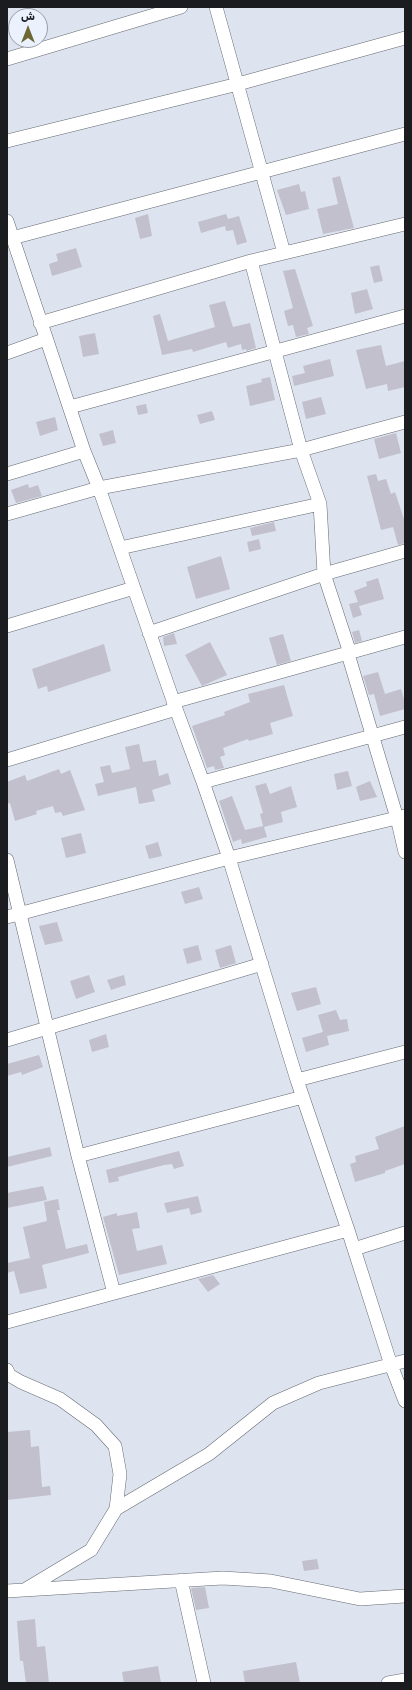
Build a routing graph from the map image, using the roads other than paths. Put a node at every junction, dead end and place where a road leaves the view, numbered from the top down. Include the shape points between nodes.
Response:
1 (181, 7) edge
2 (216, 7) edge
3 (405, 38) edge
4 (7, 60) edge
5 (238, 84) junction
6 (405, 134) edge
7 (7, 141) edge
8 (261, 171) junction
9 (7, 221) edge
10 (405, 224) edge
11 (12, 238) junction
12 (284, 253) junction
13 (251, 261) junction
14 (405, 316) edge
15 (40, 323) junction
16 (46, 339) junction
17 (274, 350) junction
18 (7, 353) edge
19 (70, 407) junction
20 (405, 422) edge
21 (301, 450) junction
22 (84, 451) junction
23 (7, 474) edge
24 (99, 488) junction
25 (320, 504) junction
26 (7, 514) edge
27 (120, 548) junction
28 (405, 551) edge
29 (324, 574) junction
30 (134, 588) junction
31 (7, 626) edge
32 (149, 633) junction
33 (405, 637) edge
34 (349, 653) junction
35 (175, 706) junction
36 (405, 727) edge
37 (372, 735) junction
38 (7, 760) edge
39 (203, 782) junction
40 (401, 817) edge
41 (405, 852) edge
42 (229, 858) junction
43 (7, 860) edge
44 (20, 914) junction
45 (7, 917) edge
46 (262, 964) junction
47 (48, 1029) junction
48 (7, 1040) edge
49 (405, 1052) edge
50 (297, 1080) junction
51 (303, 1096) junction
52 (78, 1156) junction
53 (348, 1230) junction
54 (405, 1233) edge
55 (354, 1249) junction
56 (114, 1293) junction
57 (7, 1322) edge
58 (405, 1361) edge
59 (391, 1365) junction
60 (7, 1370) edge
61 (405, 1401) edge
62 (116, 1509) junction
63 (181, 1580) junction
64 (7, 1590) edge
65 (23, 1591) junction
66 (405, 1596) edge
67 (405, 1680) edge
68 (204, 1683) edge
69 (388, 1683) edge

1 - 4 street
2 - 5 street
3 - 5 street
5 - 7 street
5 - 8 street
6 - 8 street
8 - 11 street
8 - 12 street
9 - 11 street
10 - 12 street
11 - 15 street
12 - 13 street
13 - 15 street
13 - 17 street
14 - 17 street
15 - 16 street
16 - 18 street
16 - 19 street
17 - 19 street
17 - 21 street
19 - 22 street
20 - 21 street
21 - 24 street
21 - 25 street
22 - 23 street
22 - 24 street
24 - 26 street
24 - 27 street
25 - 27 street
25 - 29 street
27 - 30 street
28 - 29 street
29 - 32 street
29 - 34 street
30 - 31 street
30 - 32 street
32 - 35 street
33 - 34 street
34 - 35 street
34 - 37 street
35 - 38 street
35 - 39 street
36 - 37 street
37 - 39 street
37 - 40 street
39 - 42 street
40 - 41 street
40 - 42 street
42 - 44 street
42 - 46 street
43 - 44 street
44 - 45 street
44 - 47 street
46 - 47 street
46 - 50 street
47 - 48 street
47 - 52 street
49 - 50 street
50 - 51 street
51 - 52 street
51 - 53 street
52 - 56 street
53 - 55 street
53 - 56 street
54 - 55 street
55 - 59 street
56 - 57 street
58 - 59 street
59 - 61 street
59 - 62 street via 319,1383 273,1403 210,1454
60 - 62 street via 9,1375 60,1399 96,1424 115,1446 120,1474
62 - 65 street via 91,1550
63 - 65 street
63 - 66 street via 223,1578 271,1581 360,1599
63 - 68 street
64 - 65 street
67 - 69 street

